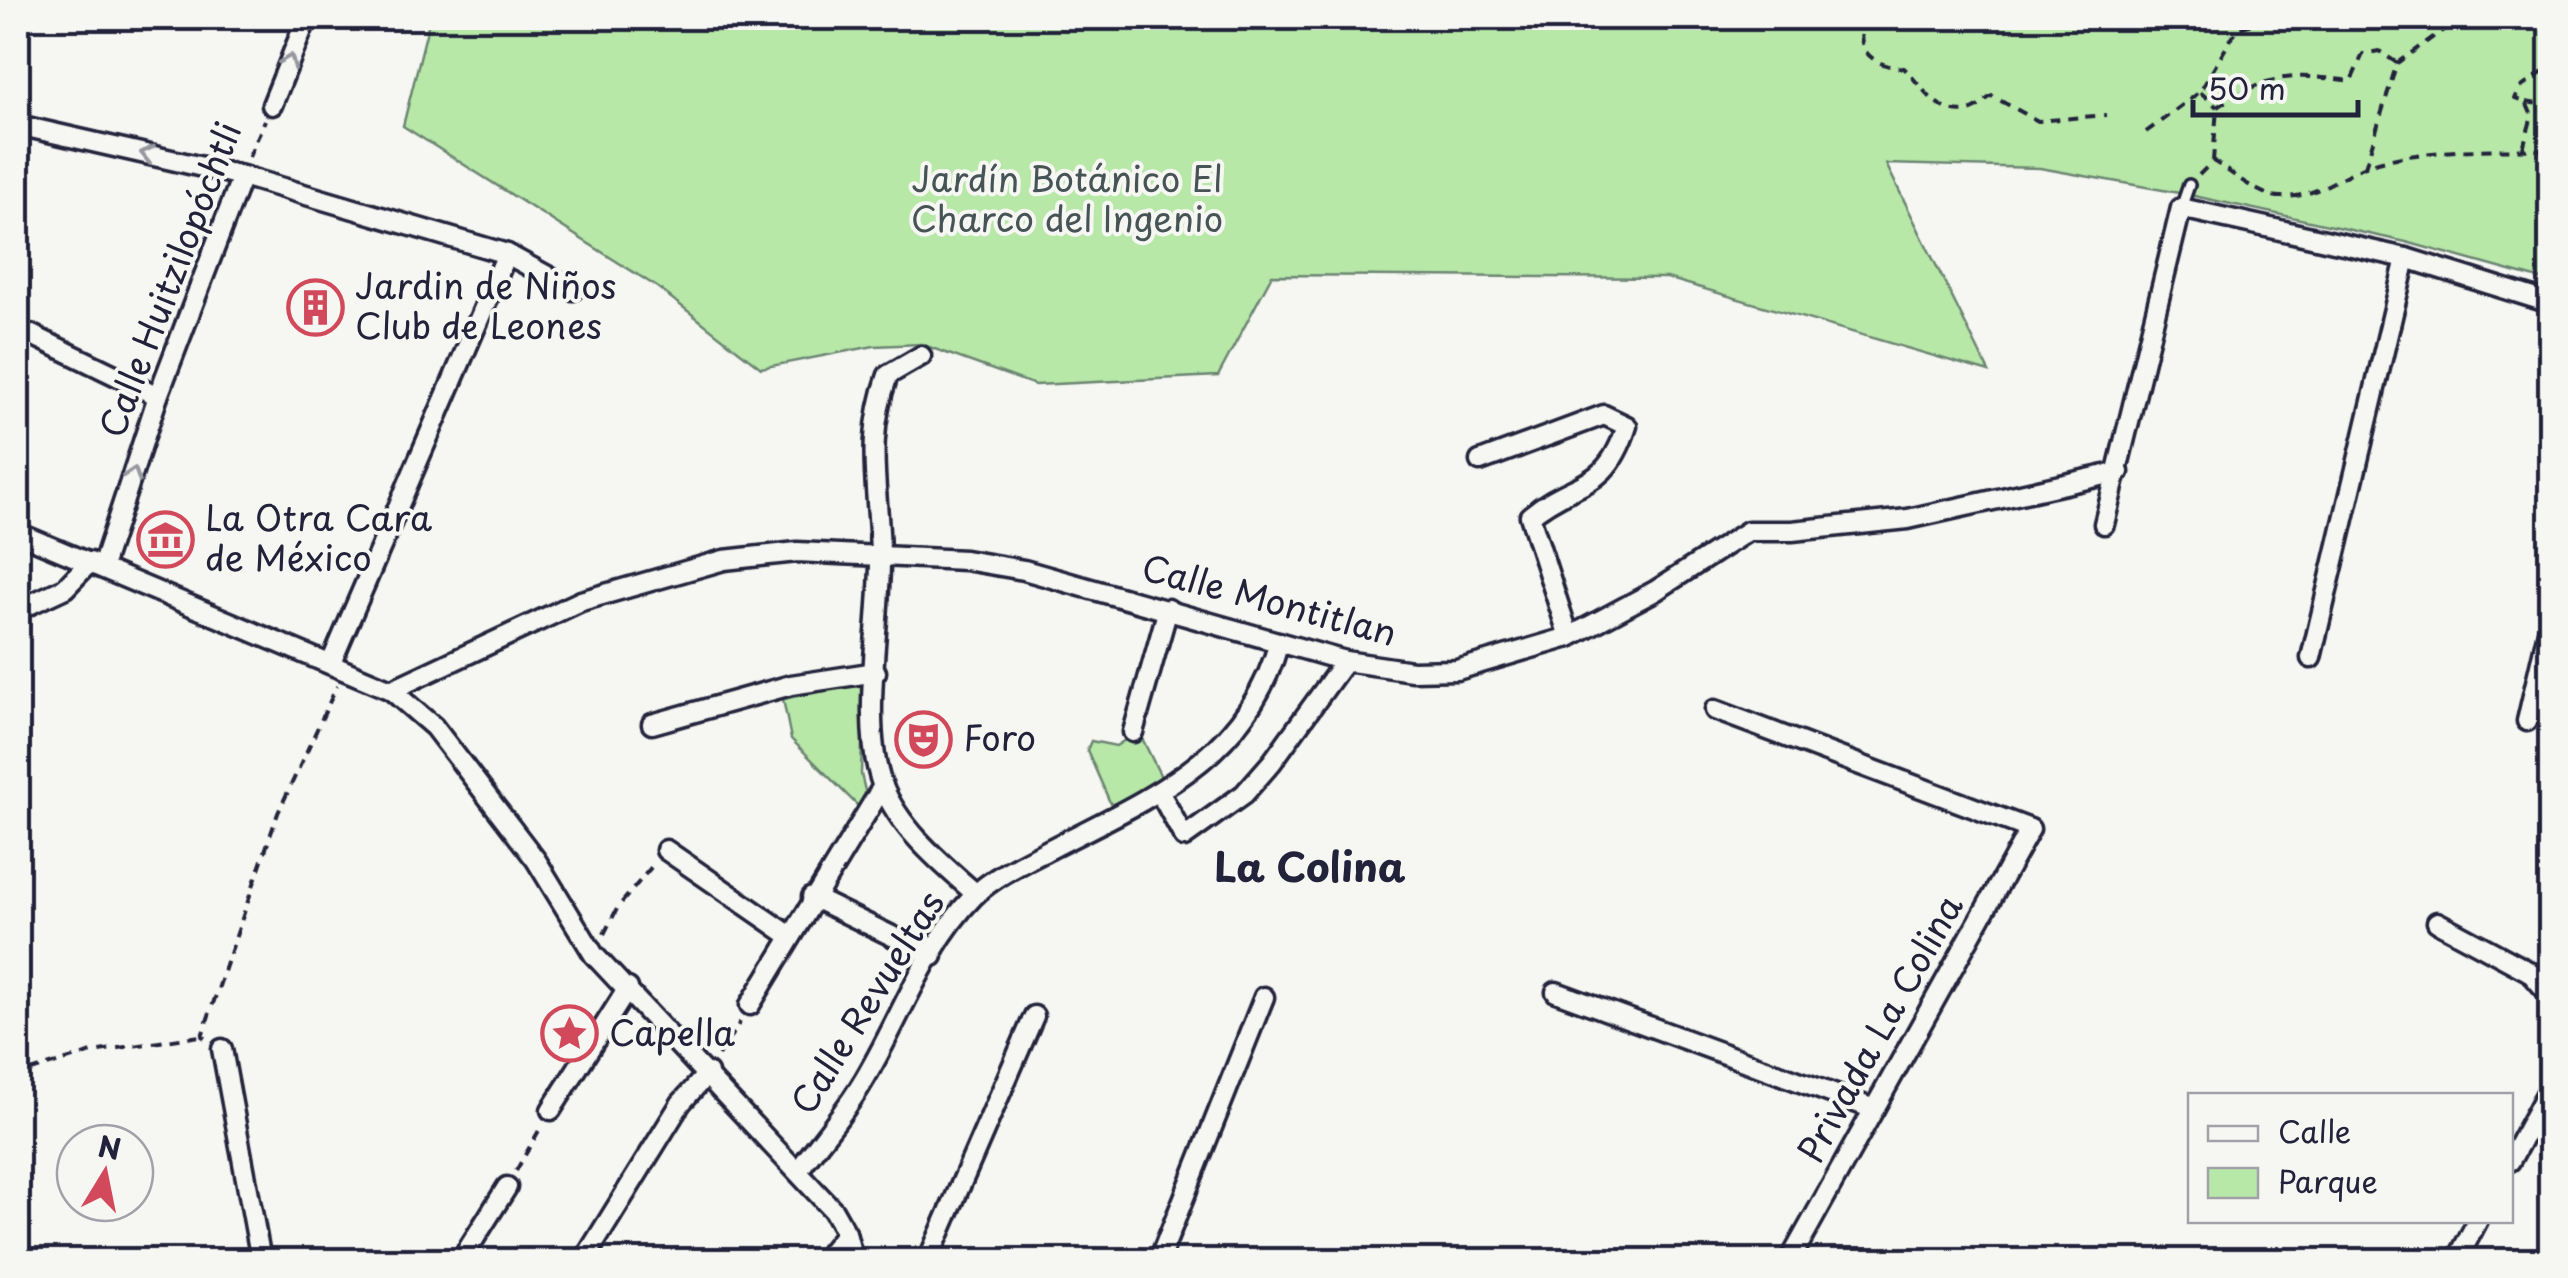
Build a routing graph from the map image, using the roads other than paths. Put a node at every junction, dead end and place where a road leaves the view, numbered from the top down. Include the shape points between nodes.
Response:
1 (307, 18) edge
2 (272, 105) road end
3 (18, 125) edge
4 (242, 176) junction
5 (2189, 185) road end
6 (2181, 208) junction
7 (508, 254) junction
8 (2406, 258) junction
9 (573, 290) dead end
10 (2550, 302) edge
11 (30, 334) dead end
12 (920, 356) dead end
13 (158, 396) junction
14 (1480, 460) dead end
15 (2119, 472) junction
16 (2104, 524) dead end
17 (18, 533) edge
18 (880, 554) junction
19 (96, 565) junction
20 (1168, 608) junction
21 (18, 610) edge
22 (2550, 622) edge
23 (1569, 637) junction
24 (1279, 642) junction
25 (2311, 658) dead end
26 (1345, 661) junction
27 (338, 667) junction
28 (876, 672) junction
29 (2544, 675) edge
30 (391, 690) junction
31 (1714, 710) dead end
32 (2526, 721) dead end
33 (652, 724) dead end
34 (1133, 732) dead end
35 (883, 786) junction
36 (1160, 793) junction
37 (666, 850) road end
38 (976, 894) junction
39 (812, 897) junction
40 (2437, 922) dead end
41 (789, 935) junction
42 (933, 956) junction
43 (628, 988) junction
44 (1556, 992) dead end
45 (2550, 995) edge
46 (1264, 997) dead end
47 (750, 1005) road end
48 (1034, 1016) dead end
49 (222, 1048) road end
50 (708, 1073) junction
51 (2550, 1088) edge
52 (1874, 1109) junction
53 (551, 1110) road end
54 (2513, 1156) edge
55 (798, 1171) junction
56 (508, 1187) road end
57 (2476, 1223) edge
58 (846, 1233) junction
59 (261, 1260) edge
60 (461, 1260) edge
61 (584, 1260) edge
62 (824, 1260) edge
63 (853, 1260) edge
64 (928, 1260) edge
65 (1159, 1260) edge
66 (1790, 1260) edge
67 (2457, 1260) edge

2 -> 1 street, Calle Huitzilopóchtli
4 -> 3 street
4 - 7 street
4 - 13 street, Calle Huitzilopóchtli
5 - 6 lane
6 - 8 street
6 - 15 street
7 - 9 street
7 - 27 street
8 - 10 street
8 - 25 street
11 - 13 street
12 - 18 street via 888,375 876,410 871,469
19 -> 13 street, Calle Huitzilopóchtli
14 - 23 street via 1604,416 1626,426 1616,459 1582,489 1530,516
15 - 16 street
15 - 23 street, Calle Montitlan via 1908,518 1748,531
17 - 19 street
18 - 20 street, Calle Montitlan via 1024,570
18 - 28 street
18 - 30 street, Calle Montitlan via 778,554 650,578 581,601
19 - 21 street
19 - 27 street
20 - 24 street, Calle Montitlan
20 - 34 street
22 - 29 street
23 - 26 street, Calle Montitlan via 1456,670
24 - 26 street, Calle Montitlan
24 - 36 street, Calle Revueltas via 1270,675 1250,708 1186,777
26 - 36 street via 1244,794 1184,837
27 - 30 street
28 - 33 street via 791,684
28 - 35 street via 874,748
29 - 32 street
30 - 43 street via 434,727 536,860 594,954
31 - 52 street, Privada La Colina via 2030,829
35 - 38 street via 910,829
35 - 39 street
36 - 38 street, Calle Revueltas
37 - 41 street
38 - 42 street, Calle Revueltas
39 - 41 street
39 - 42 street
40 - 45 street via 2530,972
41 - 47 street
42 - 55 street, Calle Revueltas via 861,1085
43 - 50 street
43 - 53 street
44 - 52 street
46 - 65 street
48 - 64 street
49 - 59 street
50 - 55 street
50 - 61 street via 681,1103
51 - 54 street
52 - 66 street, Privada La Colina
55 - 58 street
56 - 60 street
57 - 67 street
58 - 62 street
58 - 63 street

